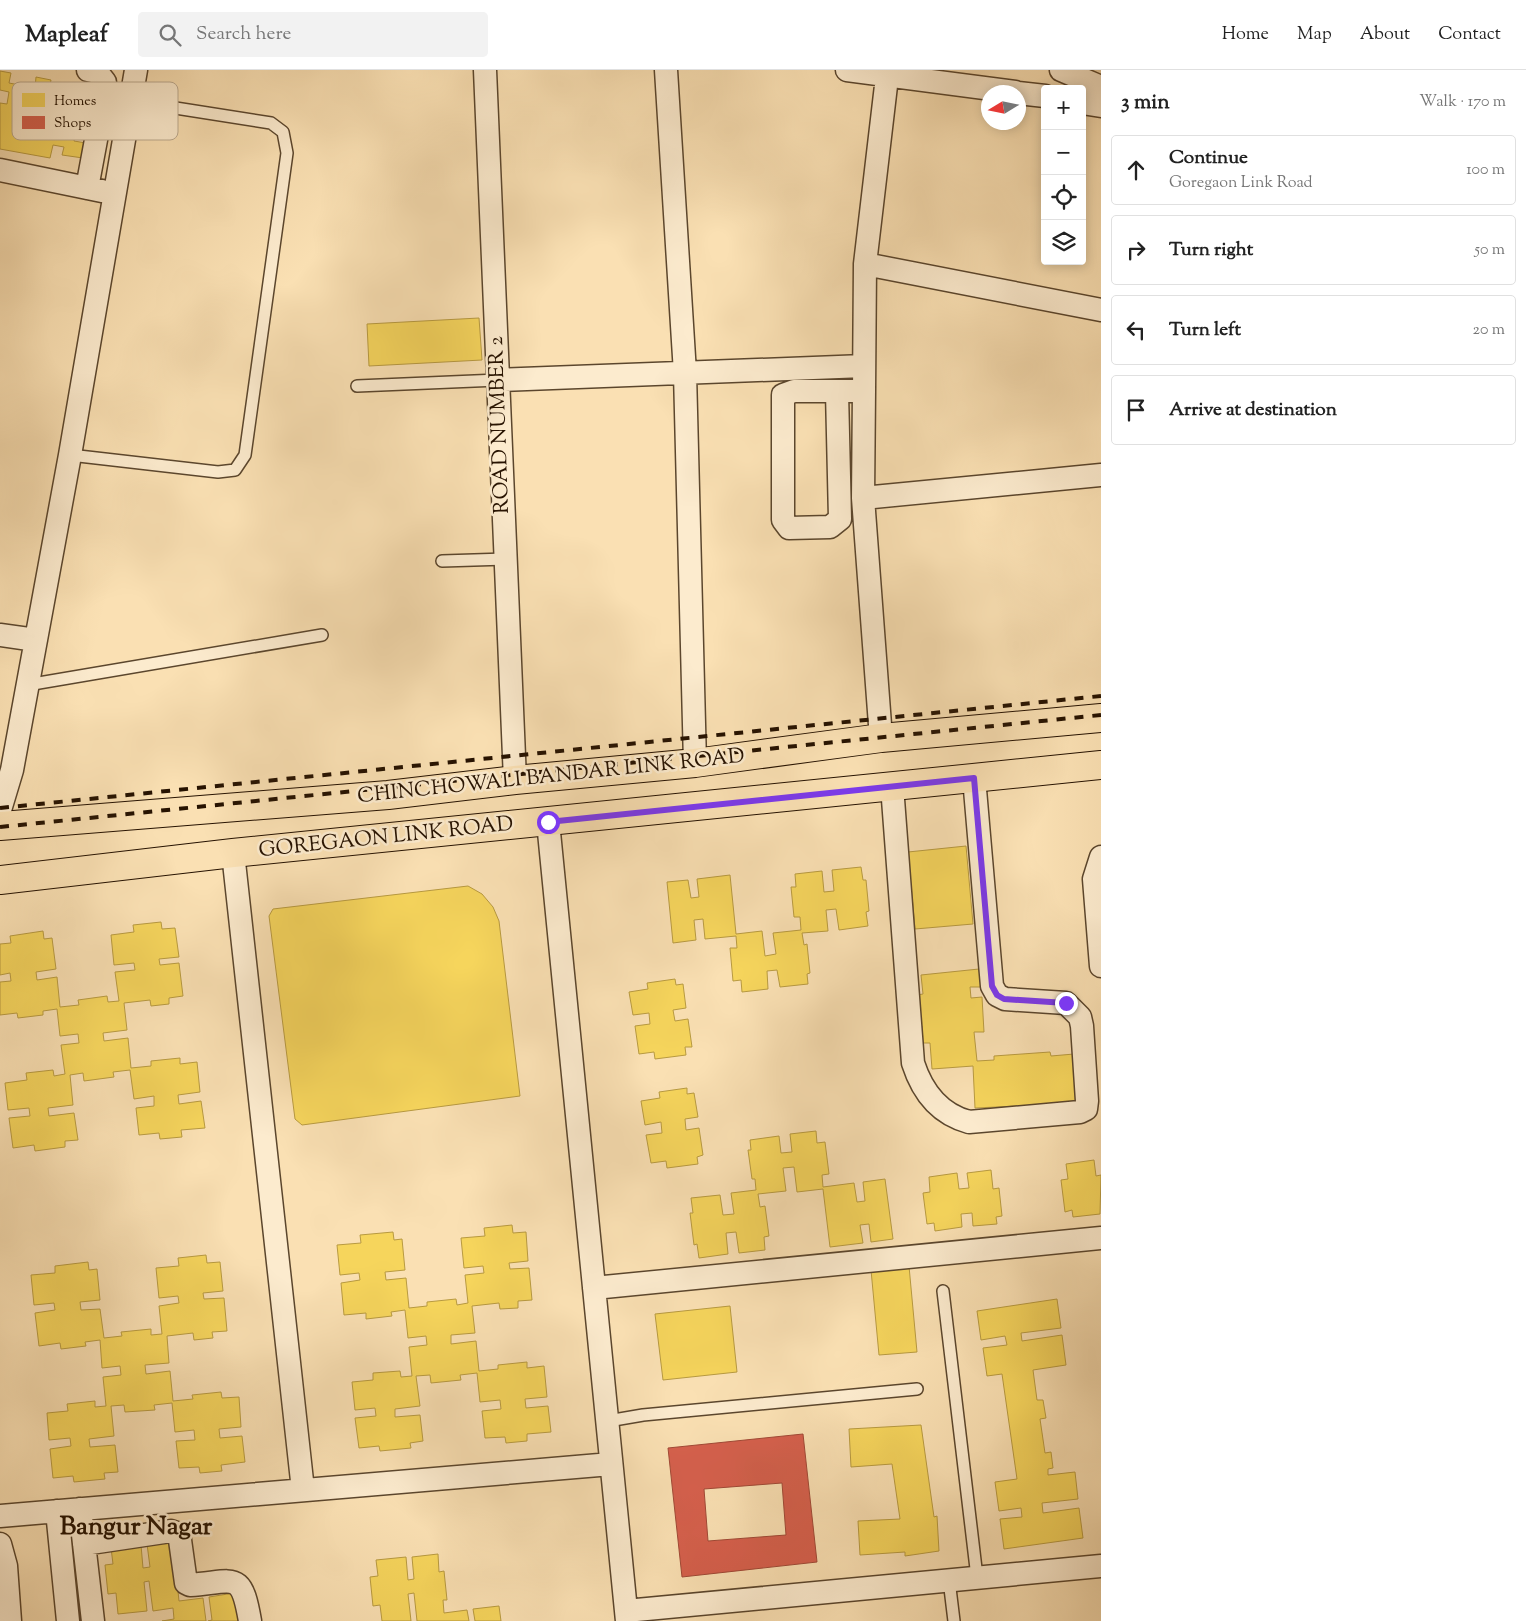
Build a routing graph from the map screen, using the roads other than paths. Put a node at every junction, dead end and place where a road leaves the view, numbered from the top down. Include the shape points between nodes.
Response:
1 (88, 70) edge
2 (485, 70) edge
3 (666, 70) edge
4 (847, 70) edge
5 (1059, 70) edge
6 (886, 77) junction
7 (105, 82) edge
8 (1057, 85) edge
9 (1101, 87) edge
10 (981, 89) edge
11 (1026, 94) edge
12 (1041, 96) edge
13 (1086, 103) edge
14 (1101, 106) edge
15 (178, 108) edge
16 (96, 140) edge
17 (125, 140) edge
18 (0, 170) edge
19 (87, 188) junction
20 (116, 194) junction
21 (866, 264) junction
22 (1101, 310) edge
23 (864, 366) junction
24 (685, 373) junction
25 (498, 380) junction
26 (356, 386) dead end
27 (837, 392) junction
28 (864, 392) junction
29 (70, 455) junction
30 (1101, 475) edge
31 (863, 498) junction
32 (506, 559) junction
33 (442, 562) dead end
34 (0, 635) edge
35 (322, 635) dead end
36 (36, 640) junction
37 (27, 685) junction
38 (1101, 718) edge
39 (881, 738) junction
40 (695, 763) junction
41 (1101, 765) edge
42 (974, 778) junction
43 (515, 780) junction
44 (892, 786) junction
45 (0, 810) edge
46 (548, 822) junction
47 (0, 826) edge
48 (233, 853) junction
49 (1101, 857) edge
50 (0, 880) edge
51 (1101, 966) edge
52 (1101, 1238) edge
53 (594, 1288) junction
54 (943, 1291) dead end
55 (917, 1389) dead end
56 (608, 1421) junction
57 (611, 1464) junction
58 (303, 1490) junction
59 (80, 1509) junction
60 (57, 1512) junction
61 (0, 1516) edge
62 (0, 1544) edge
63 (84, 1544) junction
64 (1101, 1566) edge
65 (977, 1577) junction
66 (949, 1580) junction
67 (626, 1616) edge
68 (10, 1621) edge
69 (68, 1621) edge
70 (93, 1621) edge
71 (250, 1621) edge
72 (954, 1621) edge

1 - 7 street via 97,72
2 - 25 street, ROAD NUMBER 2
3 - 24 street
4 - 6 street
5 - 8 street
5 - 9 street
6 - 10 street
6 - 21 street
11 - 12 street
13 - 14 street
15 - 29 lane via 271,123 283,132 286,153 246,455 235,470 218,472
16 - 19 street
17 - 20 street
18 - 19 street
19 - 20 street
20 - 29 street
21 - 22 street
21 - 23 street
23 - 24 street
23 - 28 street
24 - 25 street
24 - 40 street
25 - 26 lane
25 - 32 street, ROAD NUMBER 2
27 - 27 street via 783,395 783,520 789,528 830,527 840,519
27 - 28 street
28 - 31 street
29 - 36 street
30 - 31 street
31 - 39 street
32 - 33 lane
32 - 43 street, ROAD NUMBER 2
34 - 36 street
35 - 37 lane
36 - 37 street
37 - 45 street via 12,770
38 - 39 main road, CHINCHOWALI BANDAR LINK ROAD
39 - 40 main road, CHINCHOWALI BANDAR LINK ROAD
40 - 43 main road, CHINCHOWALI BANDAR LINK ROAD
41 - 42 main road, GOREGAON LINK ROAD
42 - 44 main road, GOREGAON LINK ROAD
42 - 44 street via 992,986 1004,999 1066,1003 1080,1016 1087,1101 1086,1109 1080,1112 969,1122 955,1118 936,1105 918,1078 913,1063
43 - 47 main road, CHINCHOWALI BANDAR LINK ROAD via 388,795
44 - 46 main road, GOREGAON LINK ROAD
46 - 48 main road, GOREGAON LINK ROAD
46 - 53 street
48 - 50 main road, GOREGAON LINK ROAD
48 - 58 street
49 - 51 street via 1094,879
52 - 53 street
53 - 56 street
54 - 65 lane
55 - 56 lane
56 - 57 street
57 - 58 street
57 - 67 street
58 - 59 street
59 - 60 street
59 - 63 street
60 - 61 street
60 - 69 street
62 - 68 street via 6,1566
63 - 70 street
63 - 71 street via 171,1531 177,1533 186,1583 190,1586 237,1584 246,1595
64 - 65 street
65 - 66 street
66 - 67 street
66 - 72 lane

